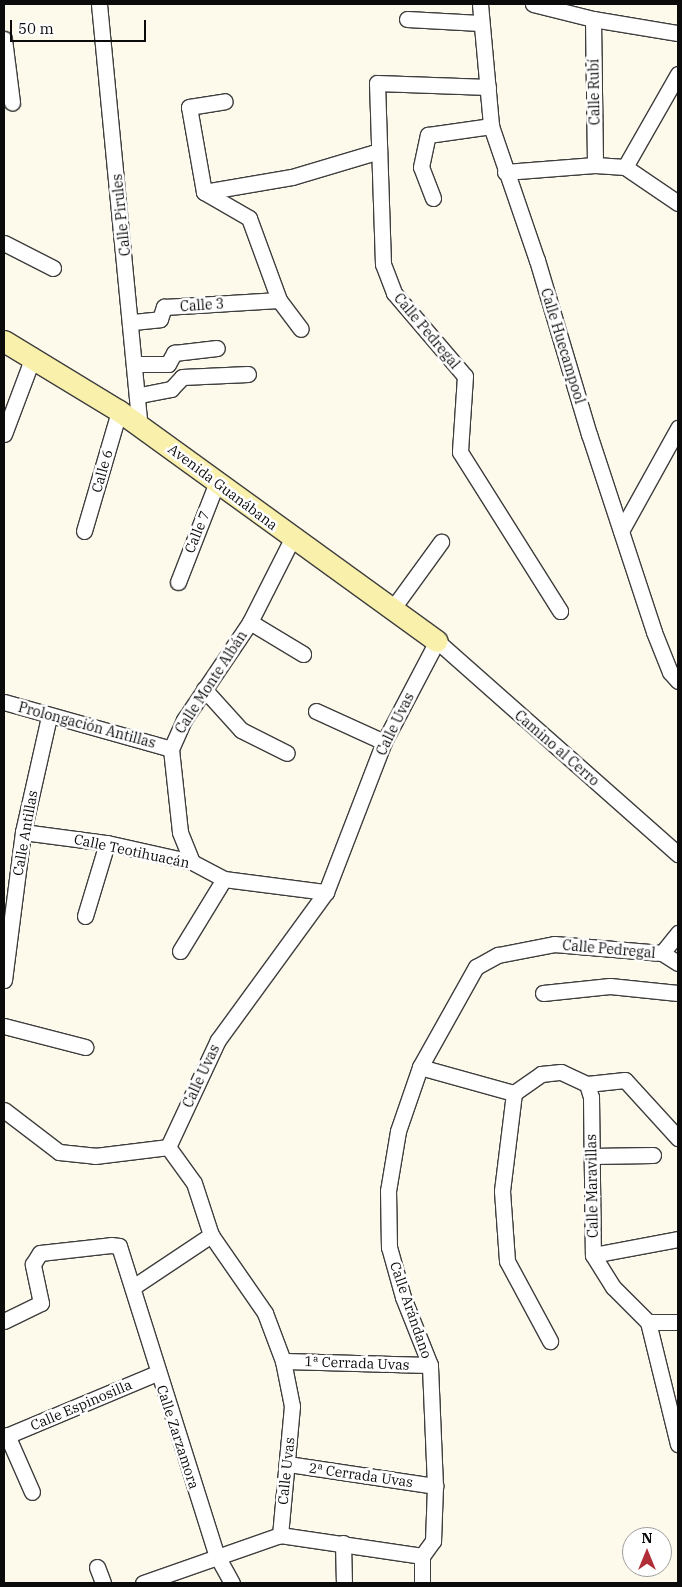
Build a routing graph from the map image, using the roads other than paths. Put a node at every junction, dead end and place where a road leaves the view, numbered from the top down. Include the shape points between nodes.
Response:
1 (99, 4) edge
2 (480, 4) edge
3 (533, 4) edge
4 (593, 19) junction
5 (406, 20) dead end
6 (480, 23) junction
7 (678, 33) edge
8 (4, 39) edge
9 (678, 74) edge
10 (488, 87) junction
11 (225, 101) dead end
12 (12, 102) dead end
13 (491, 126) junction
14 (379, 151) junction
15 (595, 165) junction
16 (625, 167) junction
17 (505, 172) junction
18 (204, 192) junction
19 (433, 198) dead end
20 (678, 203) edge
21 (4, 243) edge
22 (53, 268) dead end
23 (279, 300) junction
24 (132, 322) junction
25 (301, 330) dead end
26 (4, 341) edge
27 (216, 348) dead end
28 (33, 357) junction
29 (136, 364) junction
30 (248, 374) dead end
31 (140, 395) junction
32 (119, 411) junction
33 (140, 426) junction
34 (678, 428) edge
35 (4, 434) edge
36 (217, 482) junction
37 (84, 532) dead end
38 (621, 532) junction
39 (292, 539) junction
40 (442, 542) dead end
41 (178, 582) dead end
42 (393, 608) junction
43 (560, 611) dead end
44 (250, 622) junction
45 (438, 641) junction
46 (303, 654) dead end
47 (678, 681) edge
48 (204, 689) junction
49 (4, 702) edge
50 (316, 711) dead end
51 (50, 717) junction
52 (384, 742) junction
53 (171, 748) junction
54 (287, 753) dead end
55 (23, 832) junction
56 (107, 843) junction
57 (678, 854) edge
58 (192, 862) junction
59 (224, 879) junction
60 (326, 892) junction
61 (85, 916) dead end
62 (678, 933) edge
63 (180, 950) dead end
64 (662, 953) junction
65 (678, 963) edge
66 (4, 980) edge
67 (543, 993) dead end
68 (678, 993) edge
69 (4, 1026) edge
70 (85, 1046) dead end
71 (420, 1067) junction
72 (587, 1084) junction
73 (514, 1093) junction
74 (4, 1110) edge
75 (678, 1138) edge
76 (168, 1147) junction
77 (653, 1155) dead end
78 (591, 1156) junction
79 (211, 1235) junction
80 (678, 1239) edge
81 (593, 1254) junction
82 (133, 1287) junction
83 (4, 1321) edge
84 (648, 1322) junction
85 (678, 1322) edge
86 (550, 1340) dead end
87 (283, 1361) junction
88 (430, 1365) junction
89 (158, 1373) junction
90 (5, 1436) edge
91 (678, 1444) edge
92 (288, 1464) junction
93 (435, 1486) junction
94 (32, 1492) dead end
95 (280, 1535) junction
96 (343, 1543) junction
97 (217, 1556) junction
98 (422, 1556) junction
99 (97, 1567) dead end
100 (103, 1583) edge
101 (142, 1583) edge
102 (232, 1583) edge
103 (344, 1583) edge
104 (422, 1583) edge

1 - 24 street, Calle Pirules
2 - 6 street, Calle Huecampool
3 - 4 street
4 - 7 street
4 - 15 street, Calle Rubí
5 - 6 street
6 - 10 street, Calle Huecampool
8 - 12 street
9 - 16 street
10 - 13 street, Calle Huecampool
10 - 14 street, Calle Pedregal via 377,83
11 - 18 street via 189,107
13 - 17 street, Calle Huecampool
13 - 19 street via 428,135 421,167
14 - 18 street via 292,177
14 - 43 street, Calle Pedregal via 383,264 394,293 465,376 460,452
15 - 16 street
15 - 17 street
16 - 20 street
17 - 38 street, Calle Huecampool via 537,260
18 - 23 street via 249,218
21 - 22 street
23 - 24 street, Calle 3 via 164,307 160,319
23 - 25 street
24 - 29 street, Calle Pirules
26 - 28 street, Avenida Guanábana
27 - 29 street via 174,353 168,364
28 - 32 street, Avenida Guanábana
28 - 35 street
29 - 31 street, Calle Pirules
30 - 31 street via 182,377 171,389
31 - 33 street, Calle Pirules
32 - 33 street, Avenida Guanábana
32 - 37 street, Calle 6
33 - 36 street, Avenida Guanábana
34 - 38 street
36 - 39 street, Avenida Guanábana
36 - 41 street, Calle 7
38 - 47 street, Calle Huecampool via 654,632 670,672
39 - 42 street, Avenida Guanábana
39 - 44 street, Calle Monte Albán
40 - 42 street
42 - 45 street, Avenida Guanábana
44 - 46 street
44 - 48 street, Calle Monte Albán
45 - 52 street, Calle Uvas
45 - 57 street, Camino al Cerro
48 - 53 street, Calle Monte Albán
48 - 54 street via 241,730
49 - 51 street, Prolongación Antillas
50 - 52 street
51 - 53 street, Prolongación Antillas
51 - 55 street, Calle Antillas
52 - 60 street, Calle Uvas
53 - 58 street, Calle Monte Albán via 180,832
55 - 56 street, Calle Teotihuacán
55 - 66 street, Calle Antillas
56 - 58 street, Calle Teotihuacán
56 - 61 street
58 - 59 street, Calle Teotihuacán
59 - 60 street, Calle Teotihuacán
59 - 63 street
60 - 76 street, Calle Uvas via 218,1040
62 - 64 street
64 - 65 street, Calle Pedregal
64 - 71 street, Calle Pedregal via 554,944 498,955 476,967
67 - 68 street via 610,986
69 - 70 street
71 - 73 street
71 - 88 street, Calle Arándano via 398,1131 388,1191 389,1238 403,1297
72 - 73 street via 561,1072 541,1074
72 - 75 street via 625,1080
72 - 78 street, Calle Maravillas via 591,1097
73 - 86 street via 502,1191 507,1262
74 - 76 street via 60,1152 95,1156
76 - 79 street, Calle Uvas via 194,1183
77 - 78 street
78 - 81 street, Calle Maravillas
79 - 82 street
79 - 87 street, Calle Uvas via 265,1313
80 - 81 street
81 - 84 street, Calle Maravillas via 613,1287
82 - 83 street, Calle Zarzamora via 119,1246 111,1244 40,1253 33,1264 41,1303
82 - 89 street, Calle Zarzamora
84 - 85 street
84 - 91 street
87 - 88 street, 1ª Cerrada Uvas
87 - 92 street, Calle Uvas via 292,1406
88 - 93 street, Calle Arándano
89 - 90 street, Calle Espinosilla
89 - 97 street, Calle Zarzamora
90 - 94 street
92 - 93 street, 2ª Cerrada Uvas
92 - 95 street, Calle Uvas
93 - 98 street, Calle Arándano via 433,1541
95 - 96 street
95 - 97 street
96 - 98 street
96 - 103 street
97 - 101 street
97 - 102 street, Calle Zarzamora
98 - 104 street, Calle Arándano
99 - 100 street

